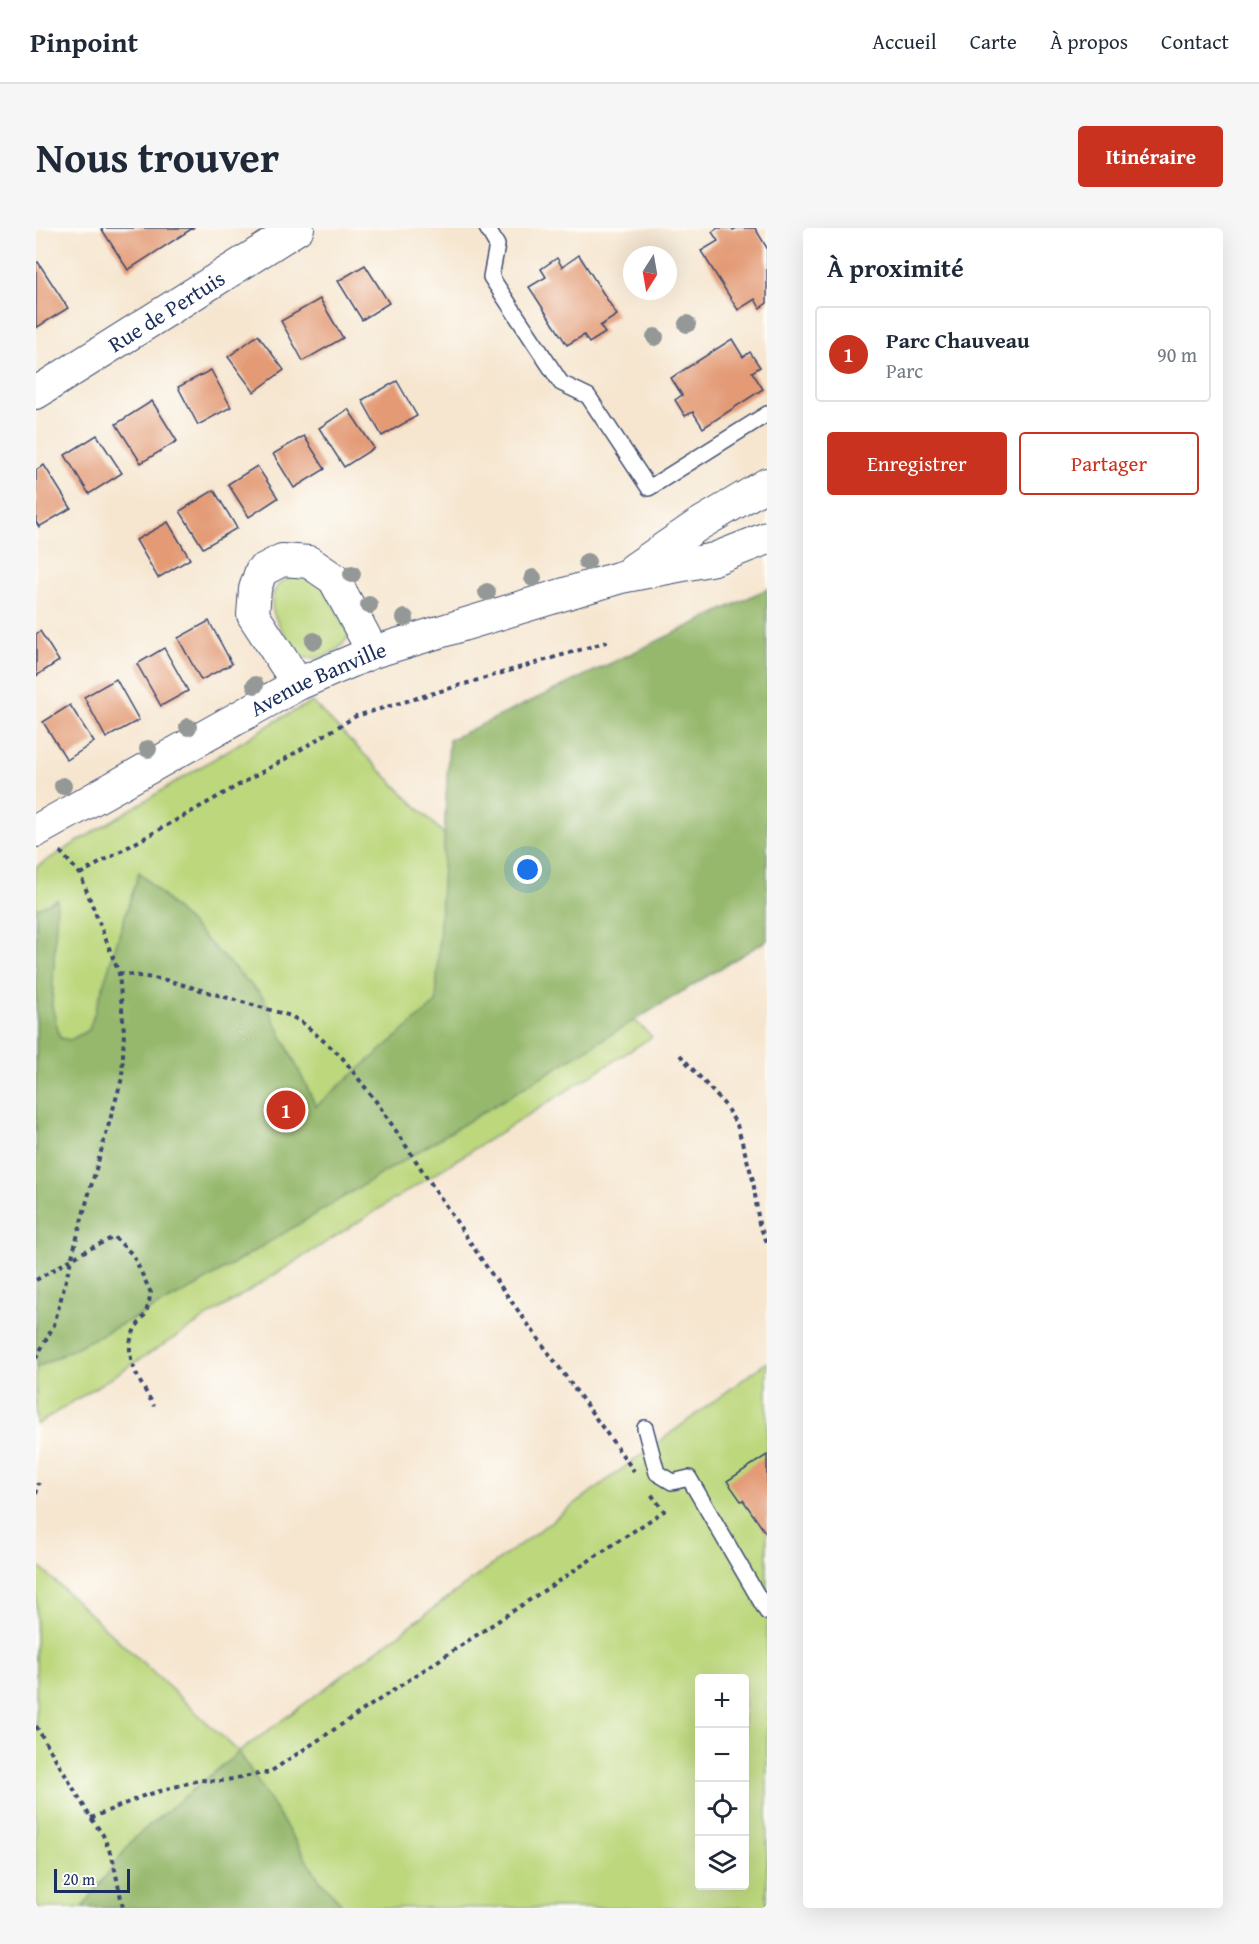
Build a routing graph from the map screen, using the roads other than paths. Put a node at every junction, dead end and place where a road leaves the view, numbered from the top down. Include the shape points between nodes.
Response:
1 (298, 228) edge
2 (487, 228) edge
3 (36, 393) edge
4 (767, 414) edge
5 (767, 484) edge
6 (767, 538) edge
7 (621, 577) junction
8 (374, 652) junction
9 (298, 684) junction
10 (37, 827) edge
11 (645, 1428) dead end
12 (767, 1612) edge

1 - 3 street, Rue de Pertuis
2 - 4 lane via 497,245 491,277 561,383 588,396 649,488
5 - 7 street, Avenue Banville
6 - 7 street, Avenue Banville via 714,559
7 - 8 street, Avenue Banville
8 - 9 street, Avenue Banville
8 - 9 street via 334,579 309,562 282,560 261,571 253,615
9 - 10 street, Avenue Banville
11 - 12 lane via 657,1473 672,1482 689,1478

